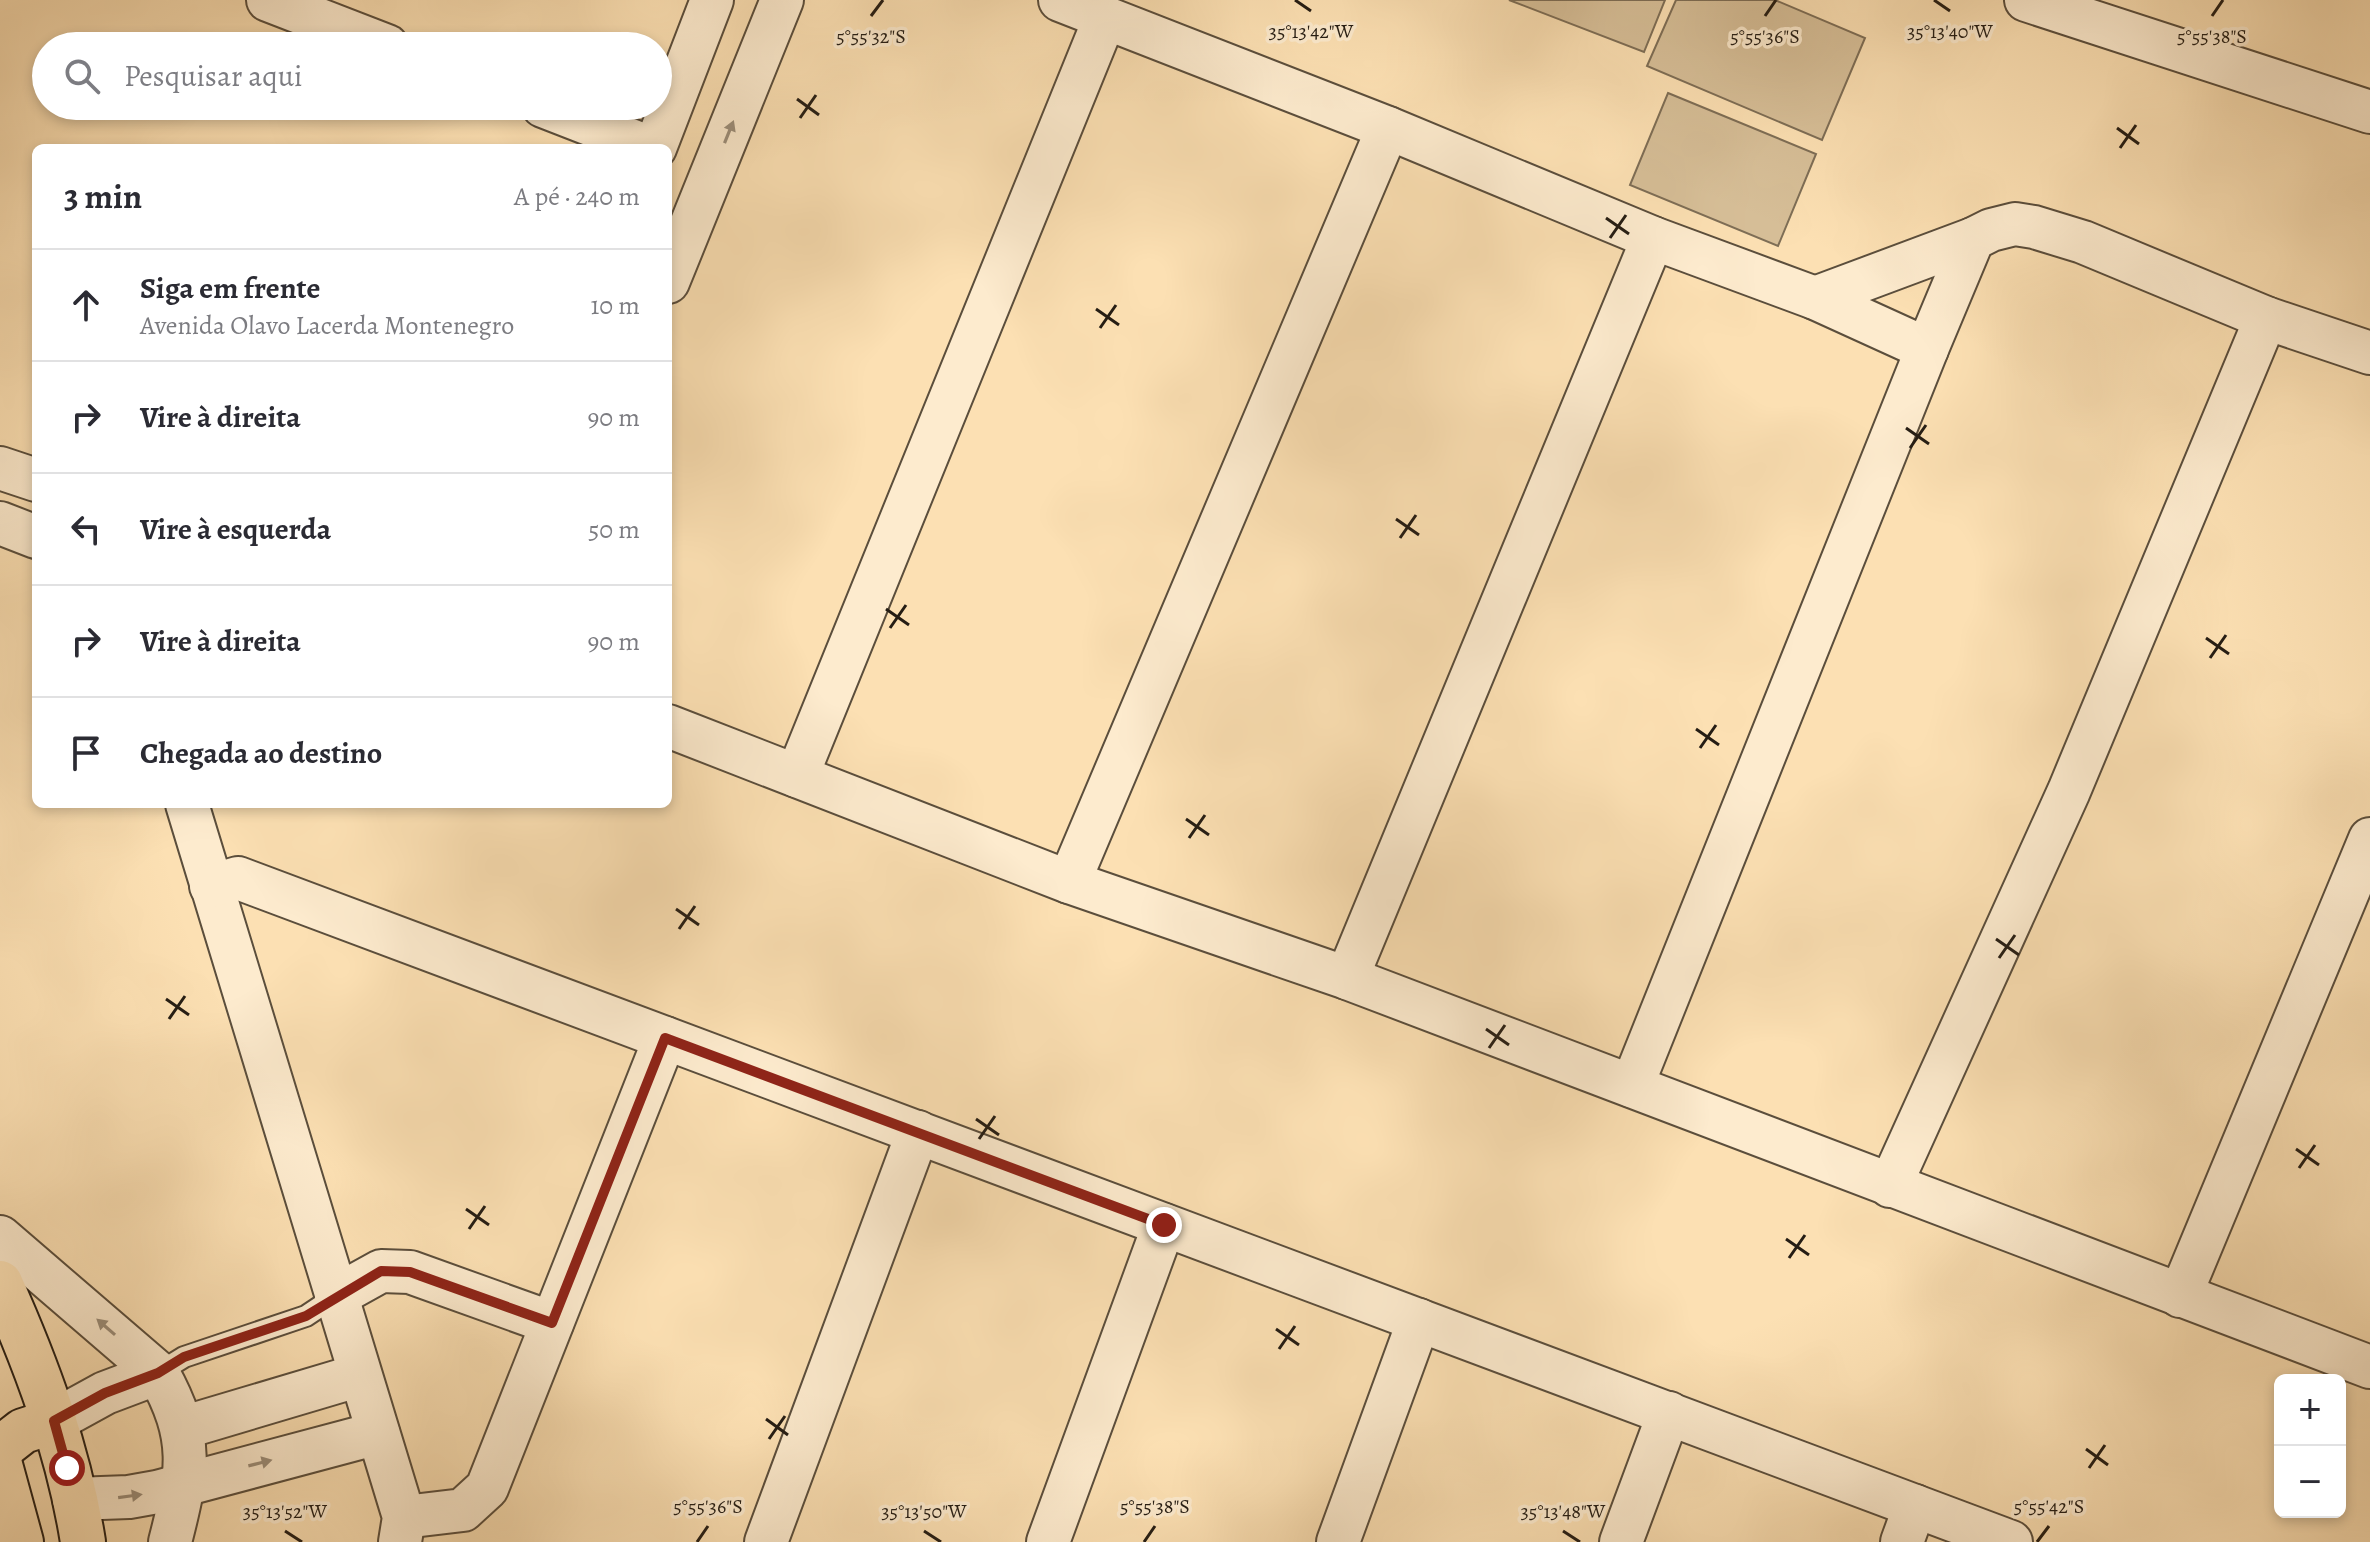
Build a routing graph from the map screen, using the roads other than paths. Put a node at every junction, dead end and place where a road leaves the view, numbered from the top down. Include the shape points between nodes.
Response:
1 (268, 0) edge
2 (712, 0) edge
3 (782, 0) edge
4 (1060, 0) edge
5 (2026, 0) edge
6 (1105, 18) junction
7 (351, 32) edge
8 (672, 100) edge
9 (2370, 112) edge
10 (580, 120) edge
11 (664, 120) edge
12 (1388, 128) junction
13 (643, 144) edge
14 (655, 144) edge
15 (672, 157) edge
16 (712, 173) junction
17 (1653, 238) junction
18 (1973, 239) junction
19 (672, 272) edge
20 (1815, 298) junction
21 (2266, 318) junction
22 (1927, 349) junction
23 (2370, 353) edge
24 (0, 468) edge
25 (32, 479) edge
26 (0, 523) edge
27 (32, 535) edge
28 (672, 728) edge
29 (797, 776) junction
30 (188, 808) edge
31 (2370, 839) edge
32 (1069, 882) junction
33 (211, 886) junction
34 (1347, 978) junction
35 (665, 1038) junction
36 (1632, 1086) junction
37 (918, 1132) junction
38 (1890, 1186) junction
39 (1164, 1225) junction
40 (0, 1237) edge
41 (0, 1283) edge
42 (336, 1296) junction
43 (2180, 1296) junction
44 (1419, 1320) junction
45 (552, 1323) junction
46 (2370, 1367) edge
47 (158, 1373) junction
48 (360, 1375) junction
49 (1669, 1413) junction
50 (54, 1421) junction
51 (182, 1428) junction
52 (378, 1433) junction
53 (0, 1449) edge
54 (5, 1483) edge
55 (185, 1483) junction
56 (74, 1499) junction
57 (1908, 1524) edge
58 (412, 1534) edge
59 (21, 1542) edge
60 (83, 1542) edge
61 (170, 1542) edge
62 (766, 1542) edge
63 (1048, 1542) edge
64 (1338, 1542) edge
65 (1621, 1542) edge
66 (2011, 1542) edge

1 - 7 street
2 - 8 street
16 -> 3 street
4 - 6 street
5 - 9 street
6 - 12 street
6 - 29 street
10 - 13 street
11 - 14 street
12 - 17 street
12 - 32 street
15 - 16 street
16 - 19 street
17 - 20 street
17 - 34 street
18 - 20 street
18 - 21 street via 2015,224 2034,227
18 - 22 street
20 - 22 street
21 - 23 street
21 - 38 street via 2069,791
22 - 36 street
24 - 25 street
26 - 27 street
28 - 29 street
29 - 32 street
30 - 33 street
31 - 43 street
32 - 34 street
33 - 35 street via 238,878
33 - 42 street
34 - 36 street
35 - 37 street
35 - 45 street
36 - 38 street
37 - 39 street
37 - 62 street
38 - 43 street
39 - 44 street
39 - 63 street
47 -> 40 street
41 - 50 main road
42 - 45 street via 381,1271 410,1272
42 - 47 lane via 306,1316 184,1357
42 - 48 street
43 - 46 street
44 - 49 street
44 - 64 street
45 - 58 street via 487,1488 463,1510
47 - 50 street via 105,1393
47 - 51 street
48 - 51 street
48 - 52 street
49 - 57 street
49 - 65 street
50 - 53 main road via 23,1431
50 - 56 main road
51 - 55 street
55 -> 52 street
52 - 58 street
54 - 56 main road via 36,1504
54 - 59 main road
56 -> 55 street via 129,1497
55 - 61 street
56 - 60 main road
57 - 66 street

